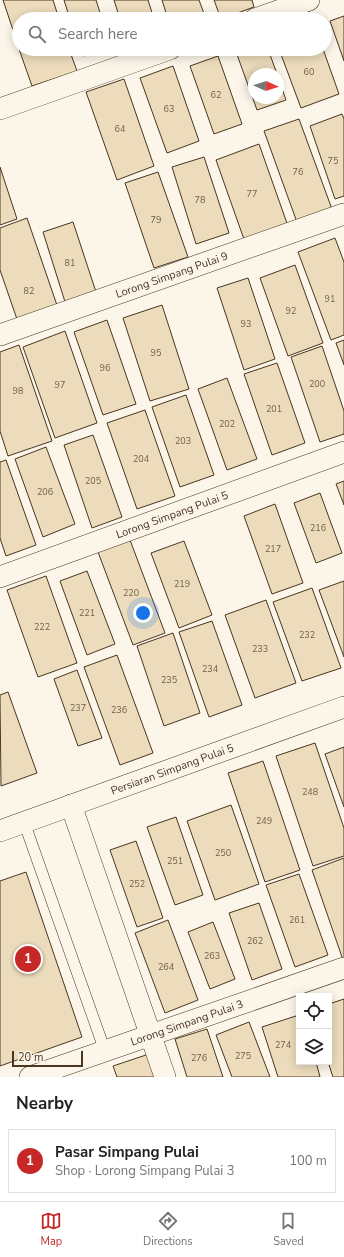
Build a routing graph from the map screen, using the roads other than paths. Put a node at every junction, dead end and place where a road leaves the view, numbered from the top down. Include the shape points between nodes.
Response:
1 (309, 0) edge
2 (275, 12) edge
3 (150, 56) edge
4 (0, 108) edge
5 (344, 214) edge
6 (0, 335) edge
7 (344, 452) edge
8 (0, 576) edge
9 (344, 707) edge
10 (72, 805) junction
11 (24, 822) junction
12 (0, 831) edge
13 (344, 968) edge
14 (150, 1036) junction
15 (104, 1051) junction
16 (30, 1077) edge
17 (165, 1077) edge

1 - 2 street
3 - 4 street
5 - 6 street, Lorong Simpang Pulai 9
7 - 8 street, Lorong Simpang Pulai 5
9 - 10 street, Persiaran Simpang Pulai 5
10 - 11 street, Persiaran Simpang Pulai 5
10 - 14 street
11 - 12 street, Persiaran Simpang Pulai 5
11 - 15 lane
13 - 14 street, Lorong Simpang Pulai 3
14 - 15 street, Lorong Simpang Pulai 3
14 - 17 street
15 - 16 street, Lorong Simpang Pulai 3

